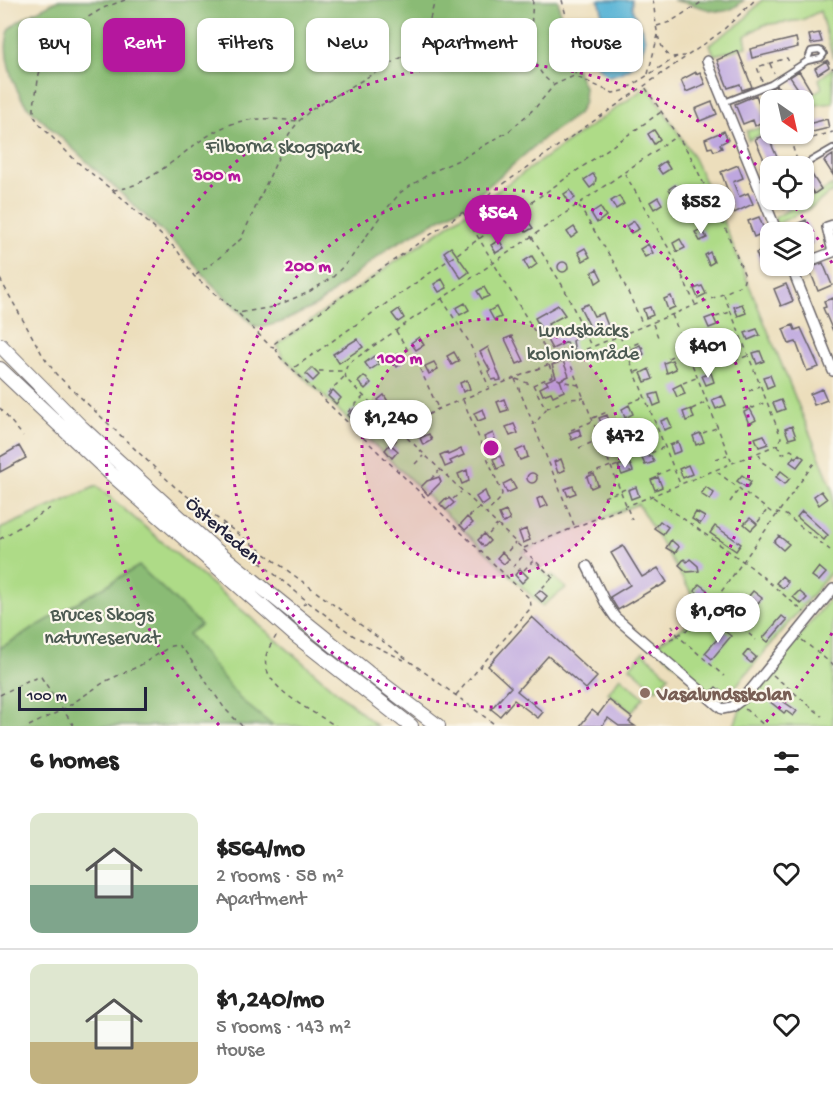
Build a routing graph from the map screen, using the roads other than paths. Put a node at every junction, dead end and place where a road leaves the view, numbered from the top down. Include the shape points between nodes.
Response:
1 (707, 61) dead end
2 (807, 62) junction
3 (725, 102) junction
4 (833, 148) edge
5 (814, 159) edge
6 (758, 184) joint
7 (773, 222) edge
8 (833, 225) edge
9 (814, 259) edge
10 (797, 276) edge
11 (0, 345) edge
12 (829, 349) edge
13 (0, 369) edge
14 (833, 371) edge
15 (587, 566) dead end
16 (833, 589) edge
17 (367, 672) junction
18 (380, 702) junction
19 (404, 726) edge
20 (411, 726) edge
21 (438, 726) edge
22 (449, 726) edge

1 - 3 street
2 - 2 lane via 821,58 824,54 818,49 811,51
2 - 3 lane via 764,87
3 - 6 street
4 - 5 lane
6 - 7 street
8 - 9 street via 827,232 833,252
10 - 12 street
11 - 17 main road, Österleden via 82,428 213,548
12 - 14 street
13 - 18 main road, Österleden via 109,472 295,635
15 - 16 street via 615,617 719,708 729,709 744,699
17 - 21 main road, Österleden
17 - 22 main road
18 - 19 main road
18 - 20 main road, Österleden

